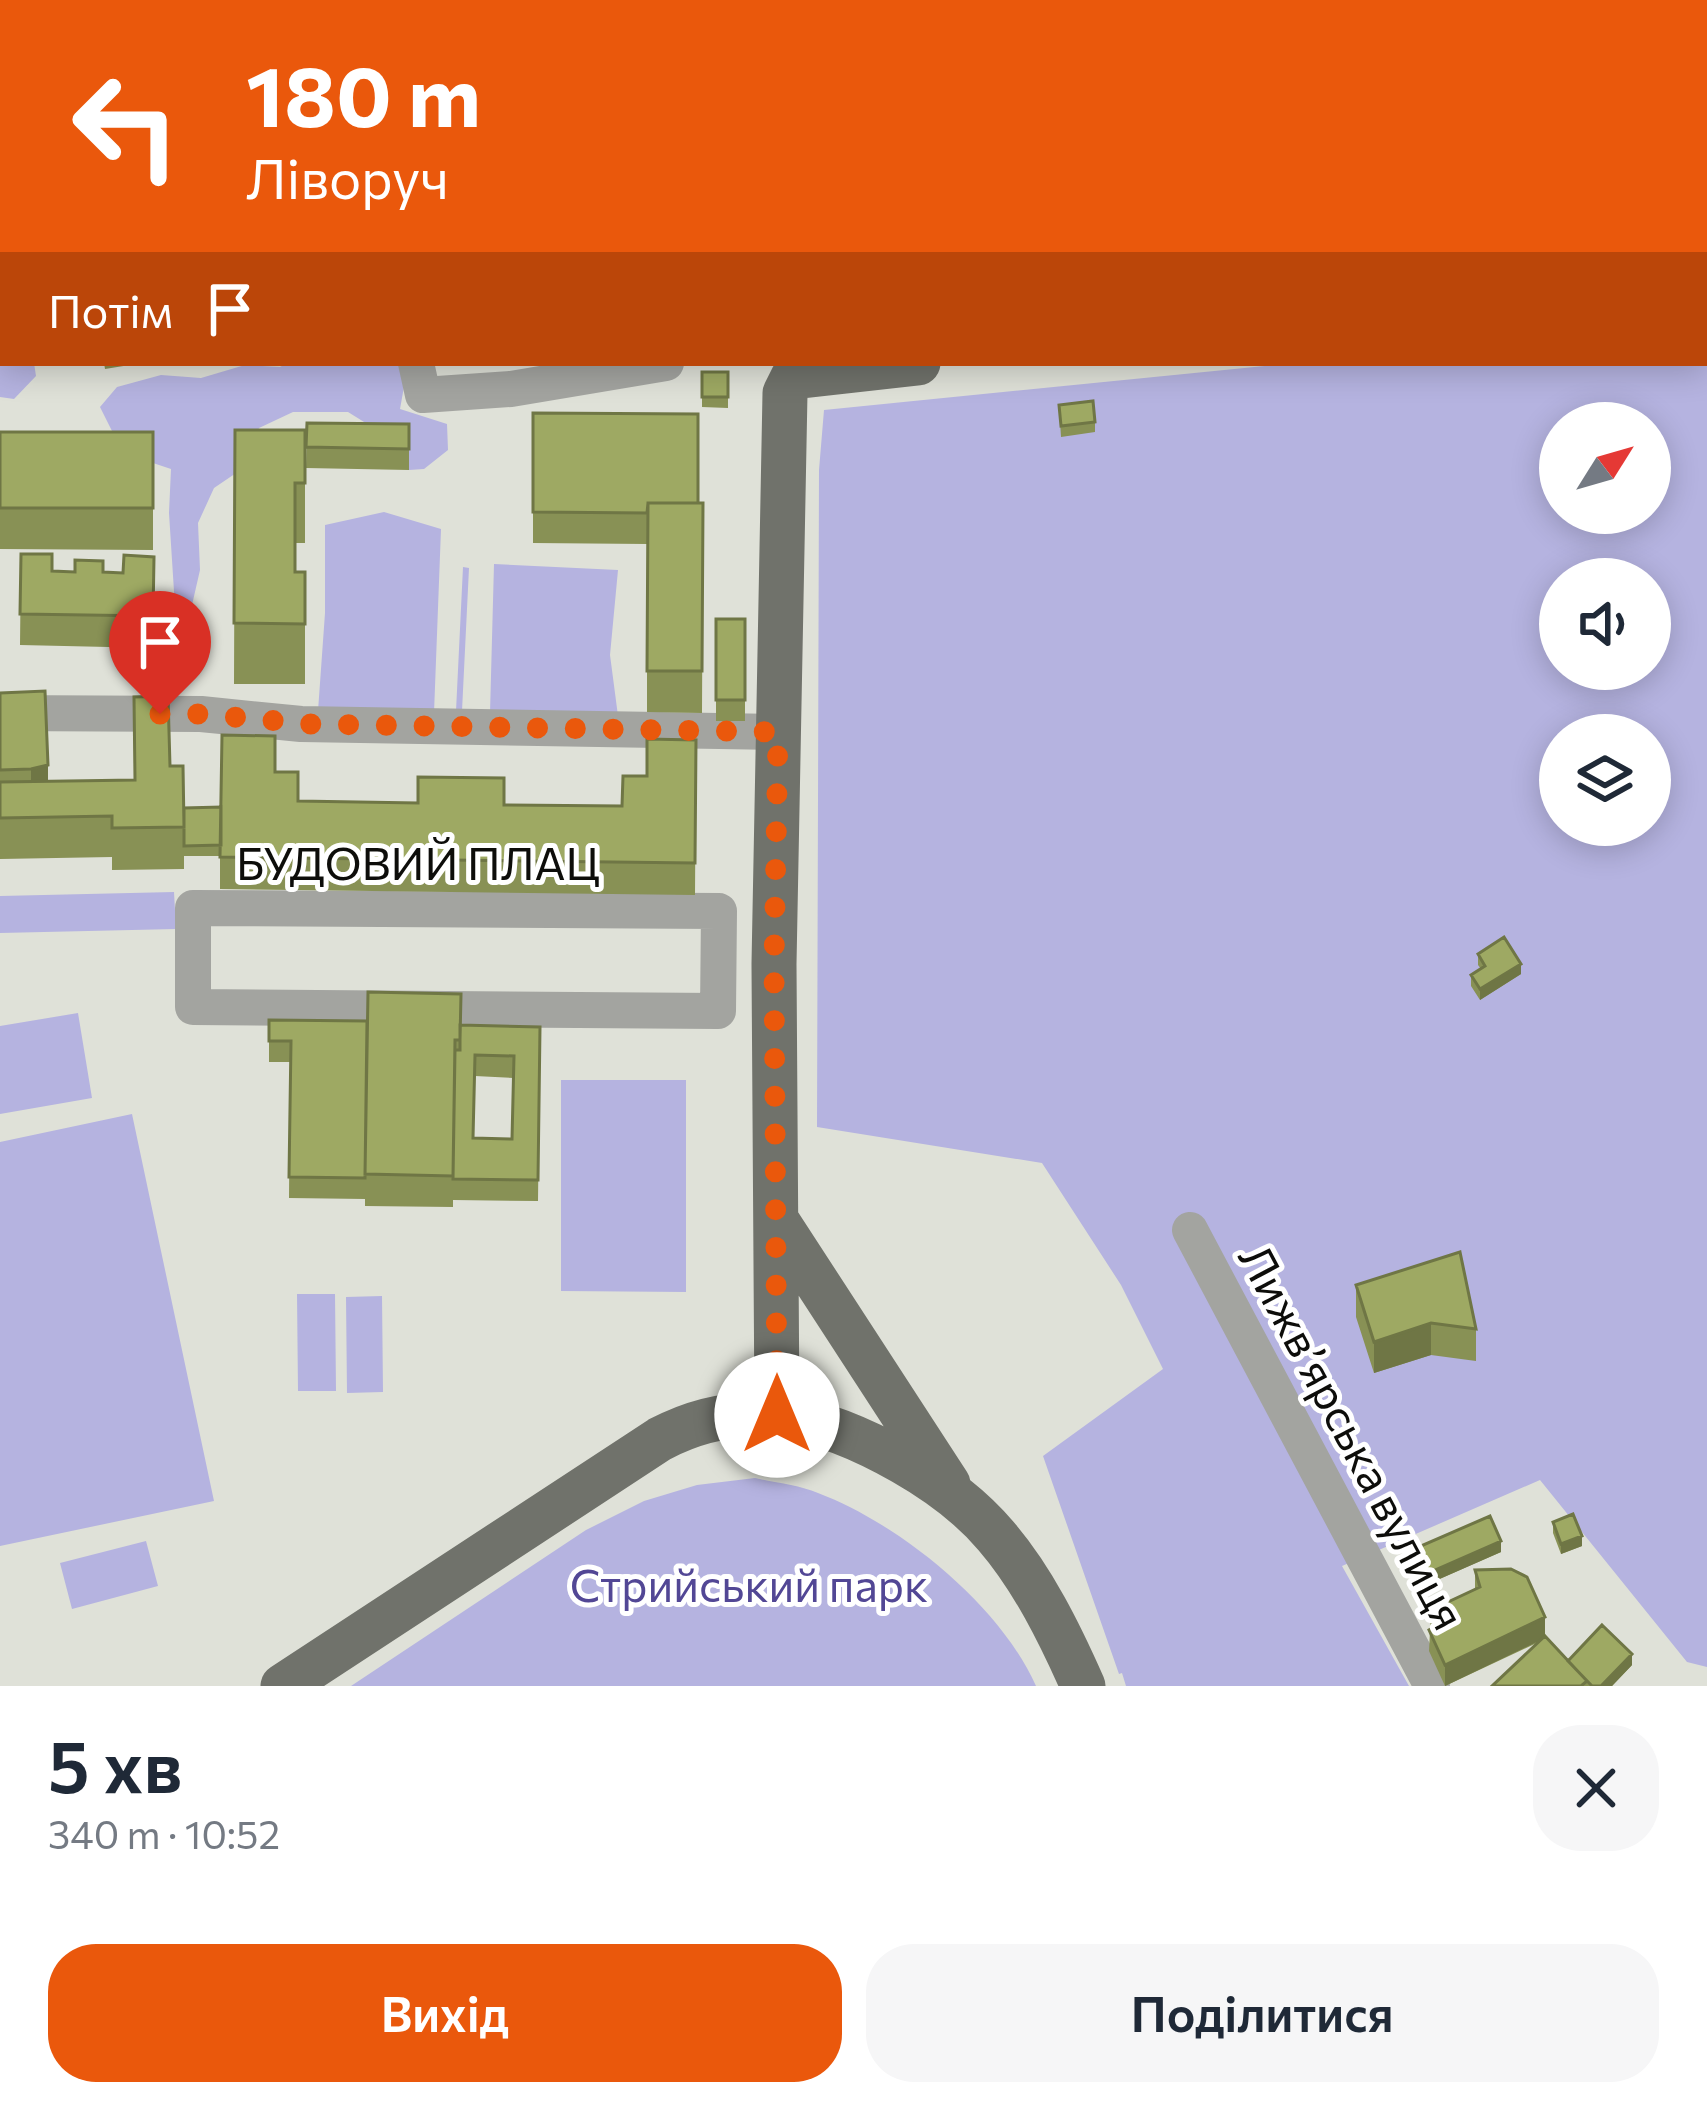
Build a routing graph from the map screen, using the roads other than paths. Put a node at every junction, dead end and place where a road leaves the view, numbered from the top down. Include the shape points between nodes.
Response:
1 (630, 366) edge
2 (865, 366) edge
3 (793, 370) edge
4 (508, 376) edge
5 (420, 379) edge
6 (0, 712) edge
7 (778, 732) junction
8 (718, 964) junction
9 (774, 964) junction
10 (777, 1221) junction
11 (1190, 1230) dead end
12 (777, 1415) junction
13 (956, 1496) junction
14 (283, 1686) edge
15 (1083, 1686) edge
16 (1432, 1686) edge

1 - 4 street
2 - 3 main road
3 - 7 main road via 785,393
4 - 5 street
6 - 7 street
7 - 9 main road
8 - 8 street, БУДОВИЙ ПЛАЦ via 718,1011 193,1007 194,908 719,911
8 - 9 street
9 - 10 main road
10 - 12 main road
10 - 13 main road
11 - 16 street, Лижвʼярська вулиця
12 - 13 main road via 874,1446
12 - 14 main road via 722,1416 660,1439
13 - 15 main road via 1022,1568

